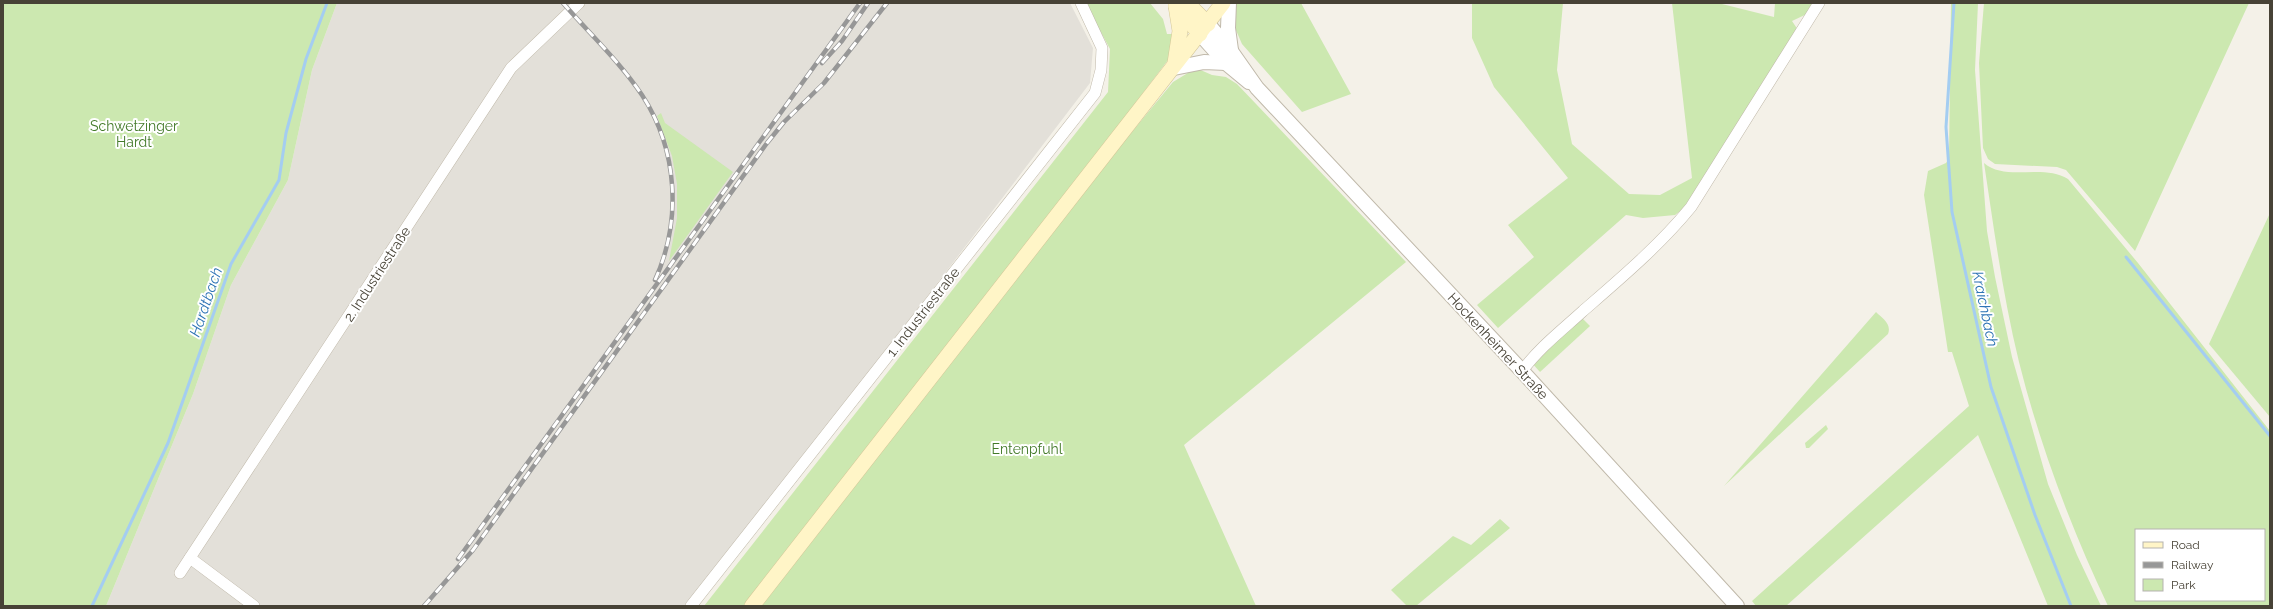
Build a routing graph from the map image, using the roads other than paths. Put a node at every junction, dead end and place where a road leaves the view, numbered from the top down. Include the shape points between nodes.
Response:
1 (579, 3) edge
2 (1080, 3) edge
3 (1223, 3) edge
4 (1229, 3) edge
5 (1819, 3) edge
6 (1179, 4) edge
7 (1204, 29) junction
8 (1229, 57) junction
9 (1174, 68) junction
10 (1522, 371) junction
11 (190, 558) junction
12 (180, 573) dead end
13 (254, 606) edge
14 (692, 606) edge
15 (752, 606) edge
16 (1737, 606) edge

1 - 11 street, 2. Industriestraße via 511,68
2 - 14 street, 1. Industriestraße via 1102,48 1101,70 1095,93
3 - 7 main road
4 - 8 street
5 - 10 street via 1691,207 1672,230 1535,354
6 - 7 main road, Hockenheimer Straße
6 - 9 main road via 1180,31
7 - 8 street, Hockenheimer Straße
7 - 9 main road
8 - 9 street
8 - 10 street, Hockenheimer Straße
9 - 15 main road
10 - 16 street, Hockenheimer Straße
11 - 12 street, 2. Industriestraße
11 - 13 street

